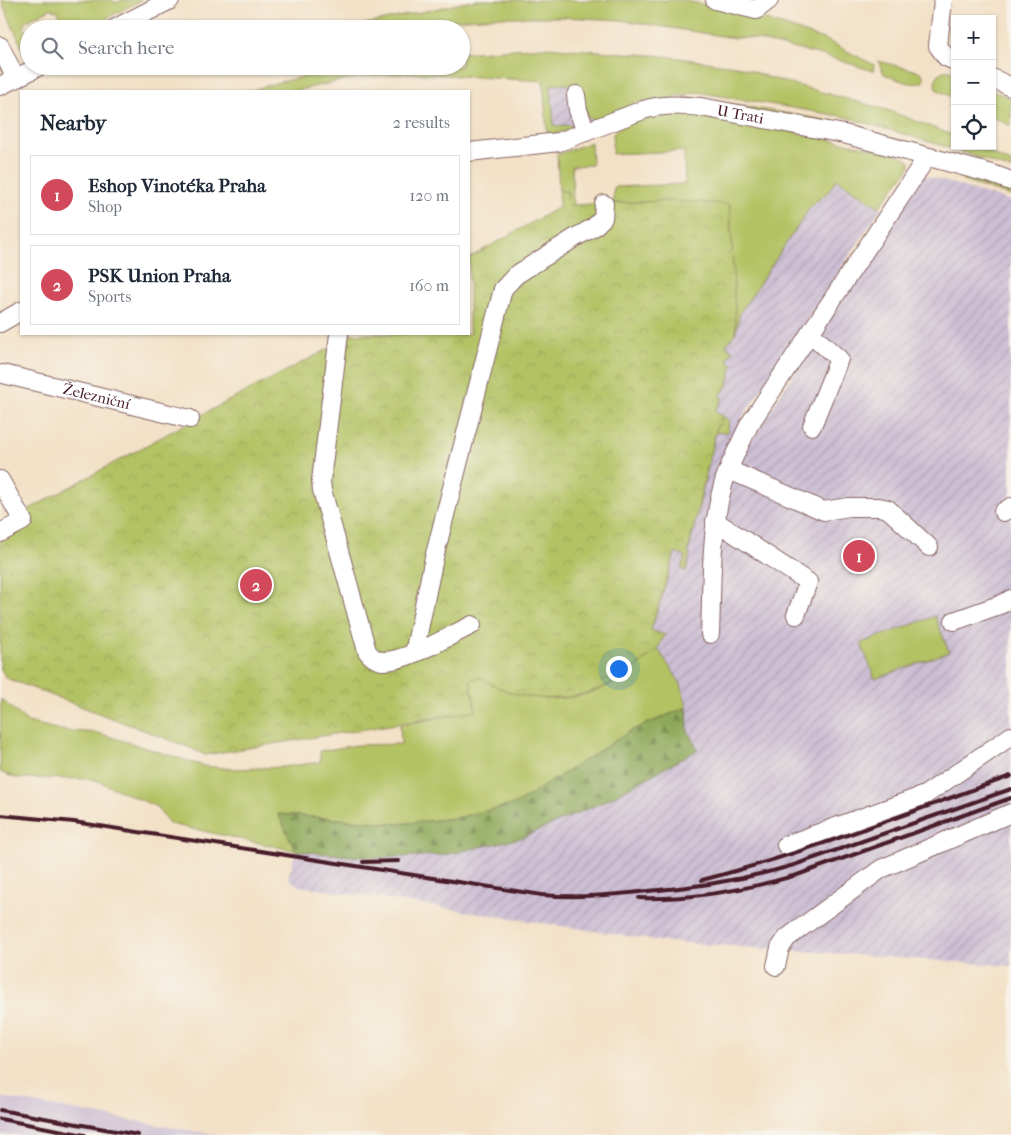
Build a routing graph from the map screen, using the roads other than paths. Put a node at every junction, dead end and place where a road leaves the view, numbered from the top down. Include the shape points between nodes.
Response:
1 (170, 0) edge
2 (715, 0) edge
3 (768, 0) edge
4 (943, 0) edge
5 (131, 20) edge
6 (0, 46) edge
7 (953, 60) edge
8 (22, 75) edge
9 (996, 80) edge
10 (8, 82) edge
11 (1011, 87) edge
12 (576, 95) dead end
13 (586, 132) junction
14 (470, 152) edge
15 (927, 157) junction
16 (1011, 181) edge
17 (604, 204) dead end
18 (20, 312) edge
19 (0, 323) edge
20 (810, 334) junction
21 (339, 337) edge
22 (1, 373) edge
23 (190, 419) dead end
24 (812, 426) dead end
25 (729, 470) junction
26 (0, 480) edge
27 (715, 521) junction
28 (0, 533) edge
29 (929, 547) dead end
30 (1011, 599) edge
31 (796, 615) dead end
32 (954, 621) dead end
33 (472, 625) dead end
34 (710, 634) dead end
35 (414, 653) junction
36 (1011, 736) edge
37 (1011, 813) edge
38 (786, 844) dead end
39 (776, 966) dead end

1 - 5 street
2 - 3 street via 756,10
4 - 7 street via 938,46
6 - 10 street
8 - 10 street
9 - 11 street
12 - 13 street
13 - 14 street, U Trati via 559,142
13 - 15 street, U Trati via 643,110 680,105 844,134
15 - 16 street, U Trati
15 - 20 street
17 - 35 street via 603,218 594,227 516,275 503,289 434,558
18 - 19 street
20 - 24 street via 839,359
20 - 25 street via 749,425
21 - 35 street via 320,480 322,490 367,651 381,661
22 - 23 street, Železniční
25 - 27 street
25 - 29 street via 824,511 879,506 888,509
26 - 28 street via 23,520
27 - 31 street via 808,582
27 - 34 street
30 - 32 street
33 - 35 street
36 - 38 street via 925,795
37 - 39 street via 881,869 787,938 780,948

